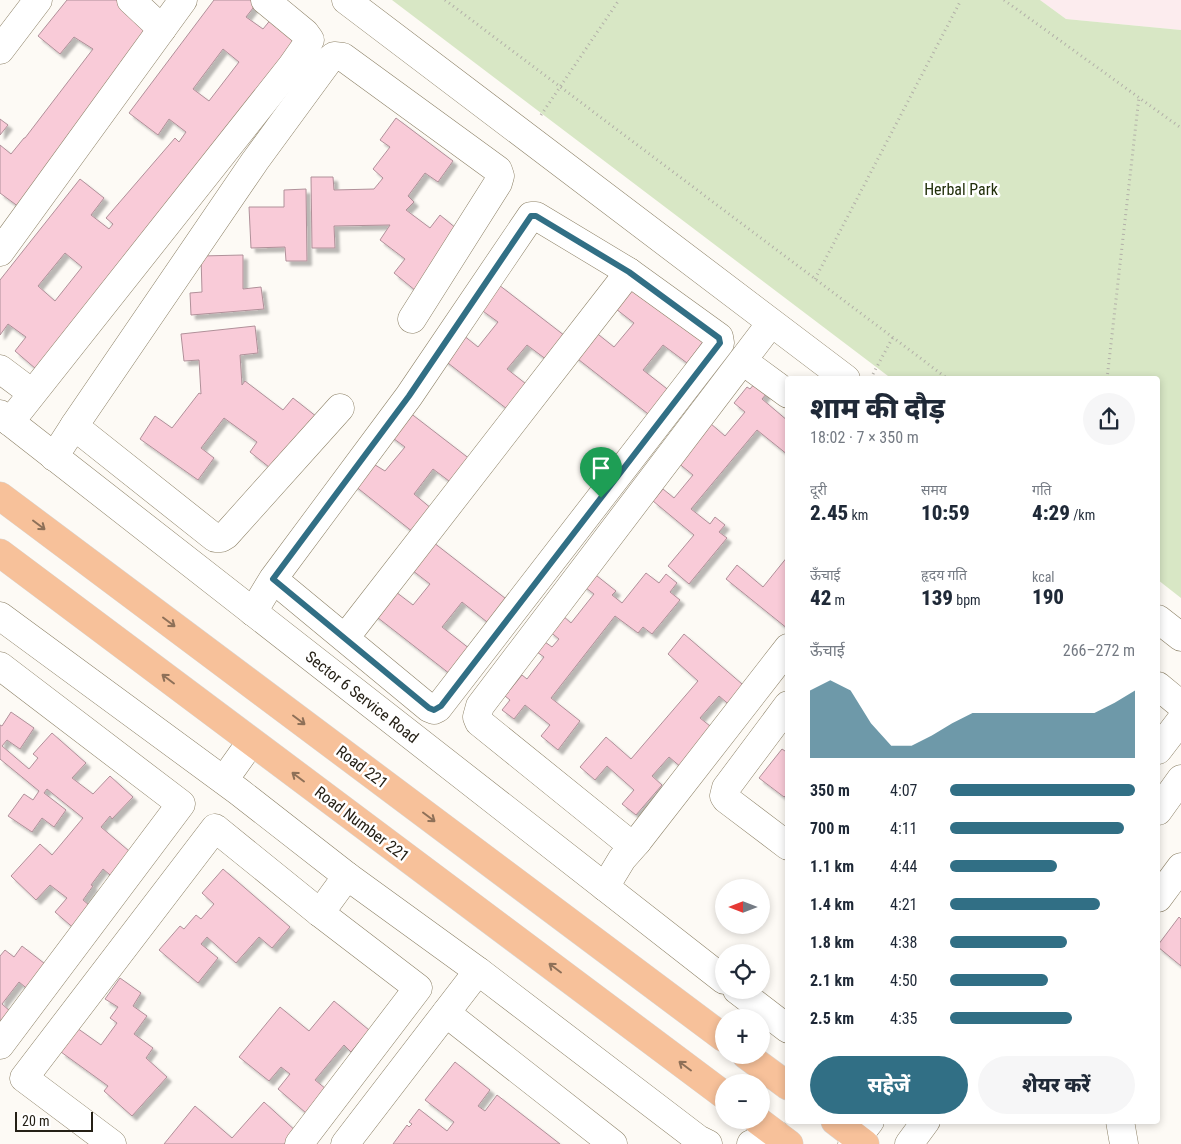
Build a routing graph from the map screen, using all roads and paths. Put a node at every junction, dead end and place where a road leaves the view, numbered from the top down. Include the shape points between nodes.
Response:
1 (38, 0) edge
2 (131, 0) edge
3 (183, 0) edge
4 (265, 0) edge
5 (346, 0) edge
6 (445, 0) edge
7 (619, 0) edge
8 (961, 0) edge
9 (1004, 0) edge
10 (162, 29) junction
11 (0, 50) edge
12 (560, 88) junction
13 (1139, 97) junction
14 (1181, 128) edge
15 (526, 137) junction
16 (0, 252) edge
17 (629, 272) junction
18 (815, 279) junction
19 (412, 319) dead end
20 (772, 323) junction
21 (893, 337) junction
22 (742, 361) junction
23 (0, 369) edge
24 (842, 376) edge
25 (872, 376) edge
26 (944, 376) edge
27 (1107, 376) edge
28 (785, 392) edge
29 (32, 393) junction
30 (340, 408) dead end
31 (5, 418) edge
32 (74, 426) junction
33 (54, 456) junction
34 (0, 496) edge
35 (0, 554) edge
36 (273, 579) junction
37 (253, 612) junction
38 (0, 616) edge
39 (1160, 621) edge
40 (1181, 637) edge
41 (345, 638) junction
42 (785, 652) edge
43 (0, 666) edge
44 (1160, 688) edge
45 (1181, 705) edge
46 (785, 709) edge
47 (1181, 720) edge
48 (166, 738) junction
49 (251, 742) junction
50 (1160, 747) edge
51 (139, 772) junction
52 (1181, 779) edge
53 (224, 780) junction
54 (1160, 808) edge
55 (636, 842) junction
56 (785, 844) edge
57 (1181, 867) edge
58 (347, 876) junction
59 (606, 887) junction
60 (1160, 895) edge
61 (320, 914) junction
62 (478, 971) junction
63 (715, 973) edge
64 (748, 999) edge
65 (446, 1013) junction
66 (785, 1028) edge
67 (715, 1031) edge
68 (0, 1045) edge
69 (758, 1064) edge
70 (785, 1084) edge
71 (715, 1088) edge
72 (839, 1124) edge
73 (924, 1124) edge
74 (1121, 1124) edge
75 (774, 1133) edge
76 (861, 1137) edge
77 (112, 1144) edge
78 (299, 1144) edge
79 (346, 1144) edge
80 (613, 1144) edge
81 (708, 1144) edge
82 (751, 1144) edge
83 (909, 1144) edge
84 (1124, 1144) edge

1 - 11 street
2 - 10 street
3 - 10 street
4 - 29 street via 310,40
5 - 15 street
6 - 12 path
7 - 12 path
8 - 18 path
9 - 13 path
10 - 16 street
12 - 15 path
12 - 18 path
13 - 14 path
13 - 27 path
15 - 20 street
17 - 36 street via 531,216 409,396
17 - 41 street
17 - 41 street via 719,338 720,343 441,706 434,710 429,708
18 - 21 path
19 - 32 street via 500,176 498,170 342,58 334,56 256,161
20 - 22 street
20 - 24 street
21 - 25 path
21 - 26 path
22 - 28 street
22 - 55 street via 478,712 479,722 625,840
23 - 29 street
29 - 31 street
30 - 32 street via 221,538 215,538
31 - 33 street, Sector 6 Service Road
32 - 33 street
33 - 37 street, Sector 6 Service Road
34 -> 67 main road, Road 221
49 -> 35 main road, Road Number 221
36 - 37 street
36 - 41 street
37 - 59 street, Sector 6 Service Road
38 - 48 street
39 - 40 street
42 - 55 street
43 - 51 street
44 - 45 street
46 - 56 street via 726,788 724,796
47 - 50 street
48 - 51 street
48 - 53 street
49 - 53 street
71 -> 49 main road, Road Number 221
51 - 68 street via 181,804
52 - 54 street
53 - 58 street
55 - 59 street
57 - 60 street
58 - 61 street
58 - 62 street
59 - 63 street, Sector 6 Service Road
61 - 77 street via 214,828 24,1078
61 - 78 street via 418,988
62 - 65 street
62 - 81 street via 698,1140
64 - 66 street
65 - 79 street
65 - 80 street
69 - 70 main road
72 - 76 main road
73 - 83 street
74 - 84 street
75 - 82 street

